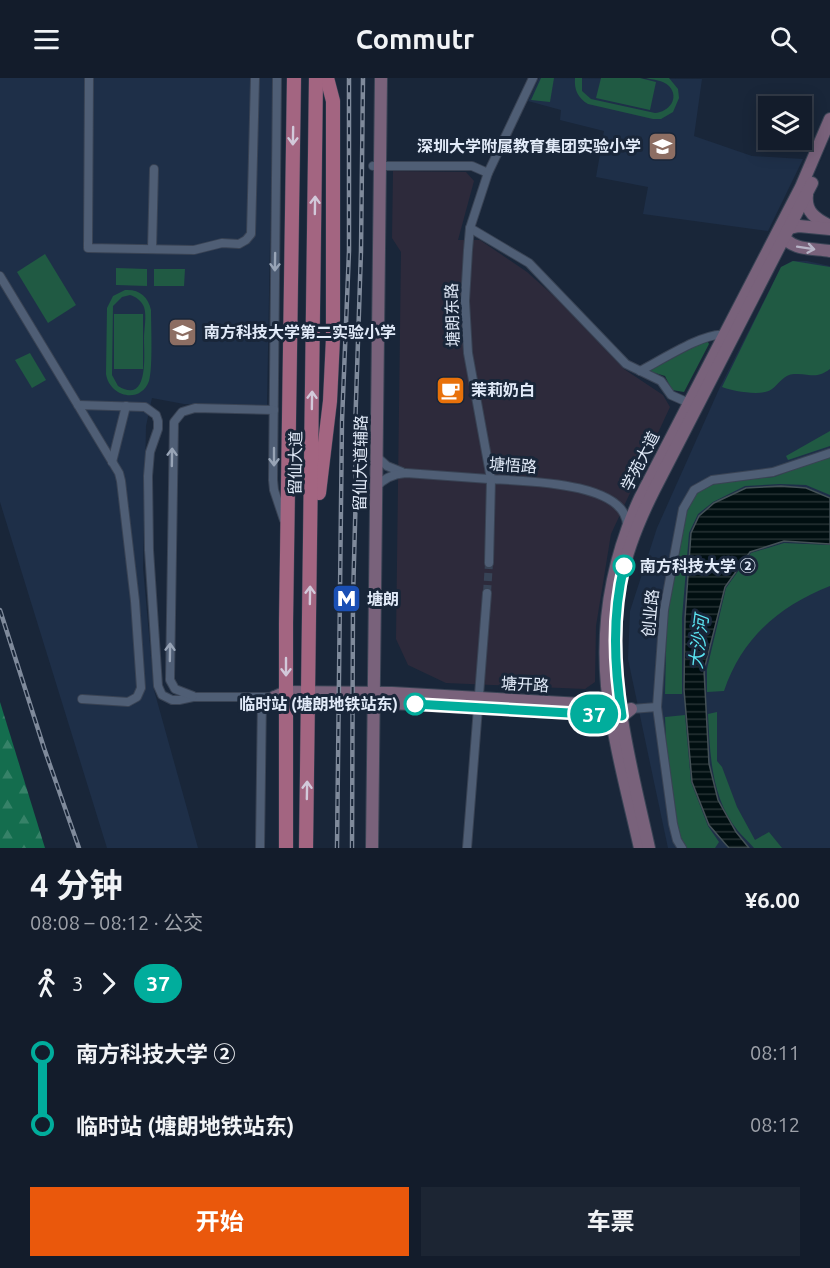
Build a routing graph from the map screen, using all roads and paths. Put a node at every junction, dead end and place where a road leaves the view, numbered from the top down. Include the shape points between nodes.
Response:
1 (89, 78) edge
2 (255, 78) edge
3 (277, 78) edge
4 (294, 78) edge
5 (316, 78) edge
6 (327, 78) edge
7 (374, 78) edge
8 (381, 78) edge
9 (534, 78) edge
10 (830, 118) edge
11 (830, 138) edge
12 (376, 166) junction
13 (154, 169) dead end
14 (488, 173) junction
15 (807, 195) junction
16 (470, 228) junction
17 (830, 228) edge
18 (784, 232) junction
19 (152, 249) junction
20 (830, 251) edge
21 (0, 276) edge
22 (724, 335) junction
23 (640, 371) junction
24 (689, 403) junction
25 (78, 405) junction
26 (126, 406) junction
27 (274, 410) junction
28 (830, 453) edge
29 (376, 456) junction
30 (112, 462) junction
31 (406, 473) junction
32 (491, 479) junction
33 (376, 489) junction
34 (640, 498) junction
35 (615, 502) junction
36 (627, 527) junction
37 (288, 530) junction
38 (489, 563) tunnel mouth
39 (310, 573) junction
40 (487, 593) tunnel mouth
41 (606, 679) junction
42 (193, 697) junction
43 (277, 697) junction
44 (308, 697) junction
45 (371, 698) junction
46 (82, 699) dead end
47 (479, 703) junction
48 (587, 704) junction
49 (657, 707) junction
50 (619, 710) junction
51 (260, 848) edge
52 (286, 848) edge
53 (306, 848) edge
54 (366, 848) edge
55 (372, 848) edge
56 (468, 848) edge
57 (640, 848) edge
58 (649, 848) edge
59 (682, 848) edge

1 - 19 street via 88,248
2 - 19 street via 251,234 239,244 222,243 194,250
3 -> 27 street
4 -> 37 main road, 留仙大道
39 -> 5 main road, 留仙大道
6 - 39 main road via 333,101 333,338 330,401
7 - 12 main road, 留仙大道辅路
8 - 12 main road, 留仙大道辅路
9 - 14 street, 塘朗东路
10 - 18 main road, 学苑大道
11 - 15 main road, 学苑大道
12 - 14 street via 471,166
12 - 29 main road, 留仙大道辅路
12 - 45 main road, 留仙大道辅路
13 - 19 street
14 - 16 street, 塘朗东路
15 - 17 main road via 811,213
15 - 18 main road, 学苑大道
16 - 23 street via 530,263 626,364
16 - 32 street, 塘朗东路 via 465,298 468,353
17 - 18 main road via 799,226
18 -> 20 main road via 799,248
18 - 22 main road, 学苑大道
18 - 50 main road, 学苑大道 via 654,489 631,543 620,580 616,613
21 - 25 street
22 - 23 street via 706,337
22 - 24 main road, 学苑大道
23 - 24 street via 661,381 671,395
24 - 34 main road, 学苑大道
25 - 26 street
25 - 30 street
26 - 30 street
26 - 42 street via 145,407 158,421 148,476 159,691 172,700
27 -> 37 street via 274,490
42 -> 27 street via 175,689 170,680 174,422 182,412 195,408
28 - 49 street, 创业路 via 773,472 712,480 700,485 689,497 683,509 664,610
29 - 31 street, 塘悟路 via 387,466
29 - 33 main road, 留仙大道辅路
30 - 46 street via 121,481 141,688 137,697 128,702
31 - 32 street, 塘悟路
31 - 33 street, 塘悟路 via 386,478
32 - 35 street, 塘悟路 via 563,485
32 - 38 street, 塘朗东路
33 - 45 main road, 留仙大道辅路
34 - 35 street, 塘悟路 via 628,503
34 - 36 main road, 学苑大道
35 - 36 street via 626,516
36 - 41 main road, 学苑大道 via 609,600
37 -> 43 main road, 留仙大道
44 -> 39 main road, 留仙大道
40 - 47 street
41 - 48 main road via 600,694
41 - 50 main road, 学苑大道
42 - 43 street
43 - 44 main road, 塘开路
43 - 51 street
43 - 52 main road, 留仙大道
44 - 45 main road, 塘开路
53 -> 44 main road, 留仙大道
45 - 47 main road, 塘开路
45 - 54 main road, 留仙大道辅路
45 - 55 main road, 留仙大道辅路
47 - 48 main road, 塘开路
47 - 50 main road, 塘开路
47 - 56 street
48 - 50 main road, 塘开路
49 - 50 street
49 - 59 street, 创业路 via 673,824
50 - 57 main road, 学苑大道
50 - 58 main road, 学苑大道

